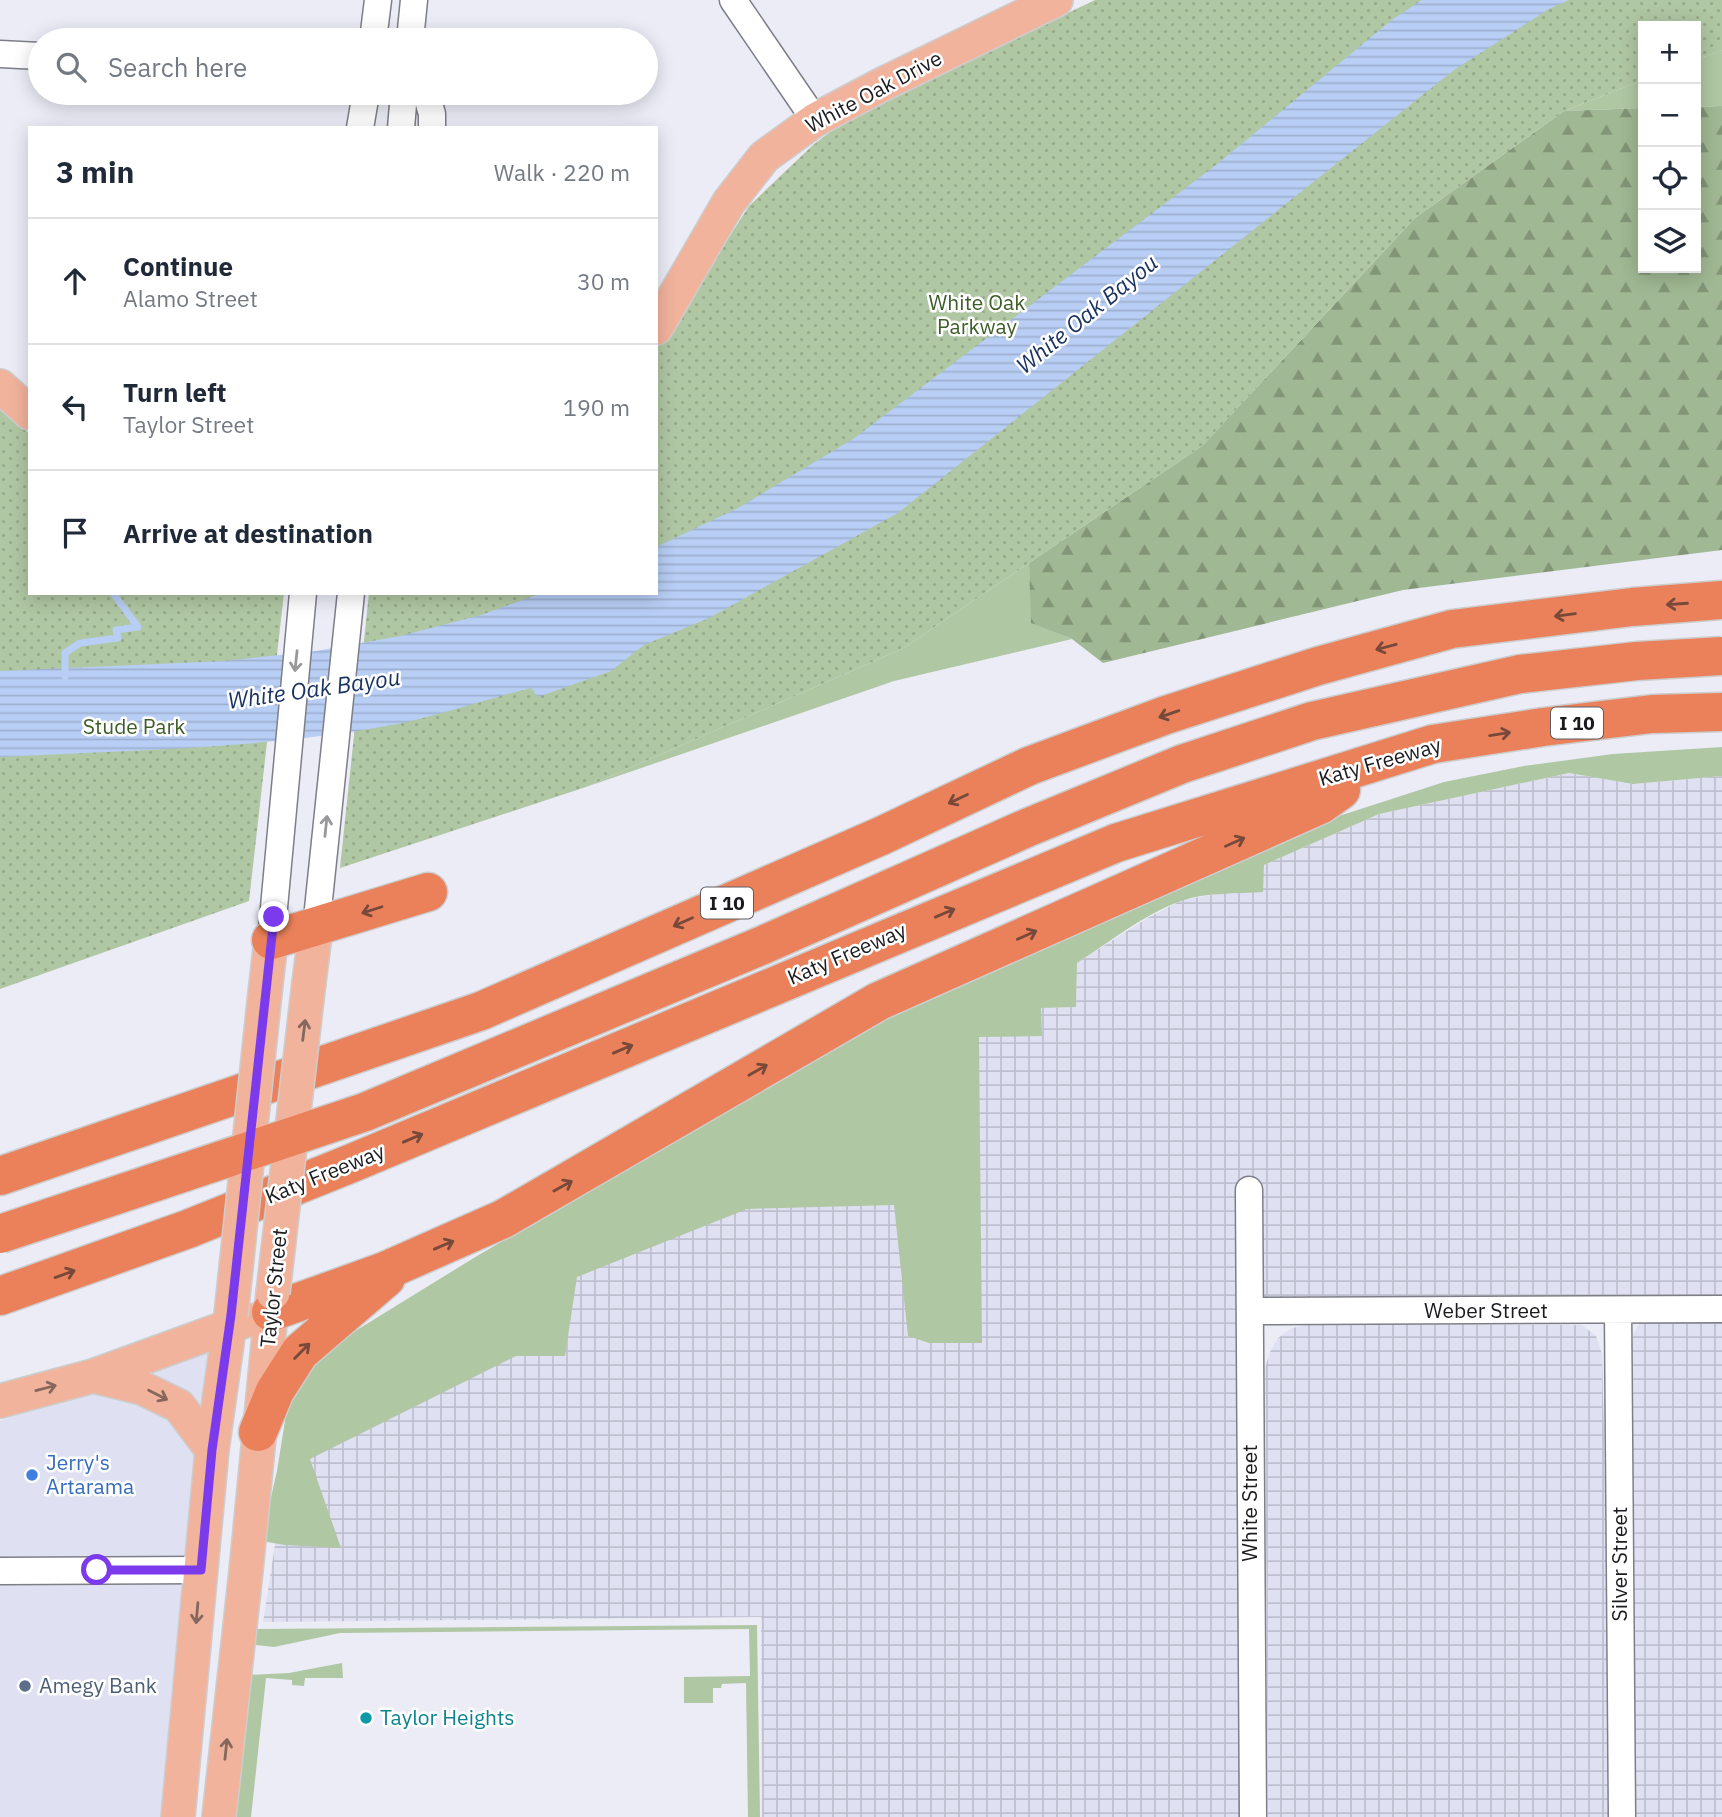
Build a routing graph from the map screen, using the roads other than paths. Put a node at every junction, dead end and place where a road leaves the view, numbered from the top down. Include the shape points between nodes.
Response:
1 (378, 0) edge
2 (414, 0) edge
3 (733, 0) edge
4 (1056, 0) edge
5 (374, 28) edge
6 (411, 28) edge
7 (0, 54) edge
8 (28, 56) edge
9 (364, 105) edge
10 (403, 105) edge
11 (429, 105) edge
12 (814, 120) junction
13 (360, 126) edge
14 (401, 126) edge
15 (432, 126) edge
16 (658, 325) edge
17 (0, 386) edge
18 (28, 411) edge
19 (303, 595) edge
20 (351, 595) edge
21 (1722, 600) edge
22 (1722, 656) edge
23 (1722, 712) edge
24 (1390, 758) junction
25 (428, 892) dead end
26 (317, 911) junction
27 (273, 923) junction
28 (0, 1176) edge
29 (1249, 1190) dead end
30 (0, 1234) edge
31 (402, 1263) junction
32 (0, 1296) edge
33 (272, 1302) junction
34 (1722, 1309) edge
35 (1251, 1311) junction
36 (1618, 1311) junction
37 (230, 1321) junction
38 (93, 1376) junction
39 (0, 1401) edge
40 (258, 1432) junction
41 (212, 1450) junction
42 (0, 1570) edge
43 (201, 1570) junction
44 (178, 1817) edge
45 (219, 1817) edge
46 (1253, 1817) edge
47 (1622, 1817) edge

1 - 5 street
2 - 6 street
3 - 12 street
4 - 12 main road, White Oak Drive
7 - 8 street
9 - 13 street
10 - 14 street
11 - 15 street
12 - 16 main road, White Oak Drive via 764,157 729,202
17 - 18 main road
19 -> 27 street, Taylor Street
26 -> 20 street, Taylor Street
21 -> 28 highway, I 10 via 1452,629 1166,715 1029,766 481,1011
22 - 30 highway, bridge via 1520,674 1312,722 1182,764 365,1112
24 -> 23 highway, Katy Freeway / I 10 via 1433,744 1543,727 1652,714
31 -> 24 highway via 503,1219 878,1001 1320,805
32 -> 24 highway, Katy Freeway / I 10 via 188,1229 352,1163 1116,843
25 -> 26 highway
26 - 27 highway
33 -> 26 main road, Taylor Street, bridge
27 - 37 main road, Taylor Street, bridge
29 - 35 street, White Street
31 - 33 highway
40 -> 31 highway via 275,1391 300,1352
33 - 37 main road
33 - 40 main road, Taylor Street
34 - 36 street, Weber Street
35 - 36 street, Weber Street
35 - 46 street, White Street
36 - 47 street, Silver Street
37 - 38 main road
37 - 41 main road, Taylor Street
39 -> 38 main road
38 -> 41 main road via 142,1388 179,1406
45 -> 40 main road, Taylor Street
41 - 43 main road, Taylor Street
42 - 43 street
43 -> 44 main road, Taylor Street

